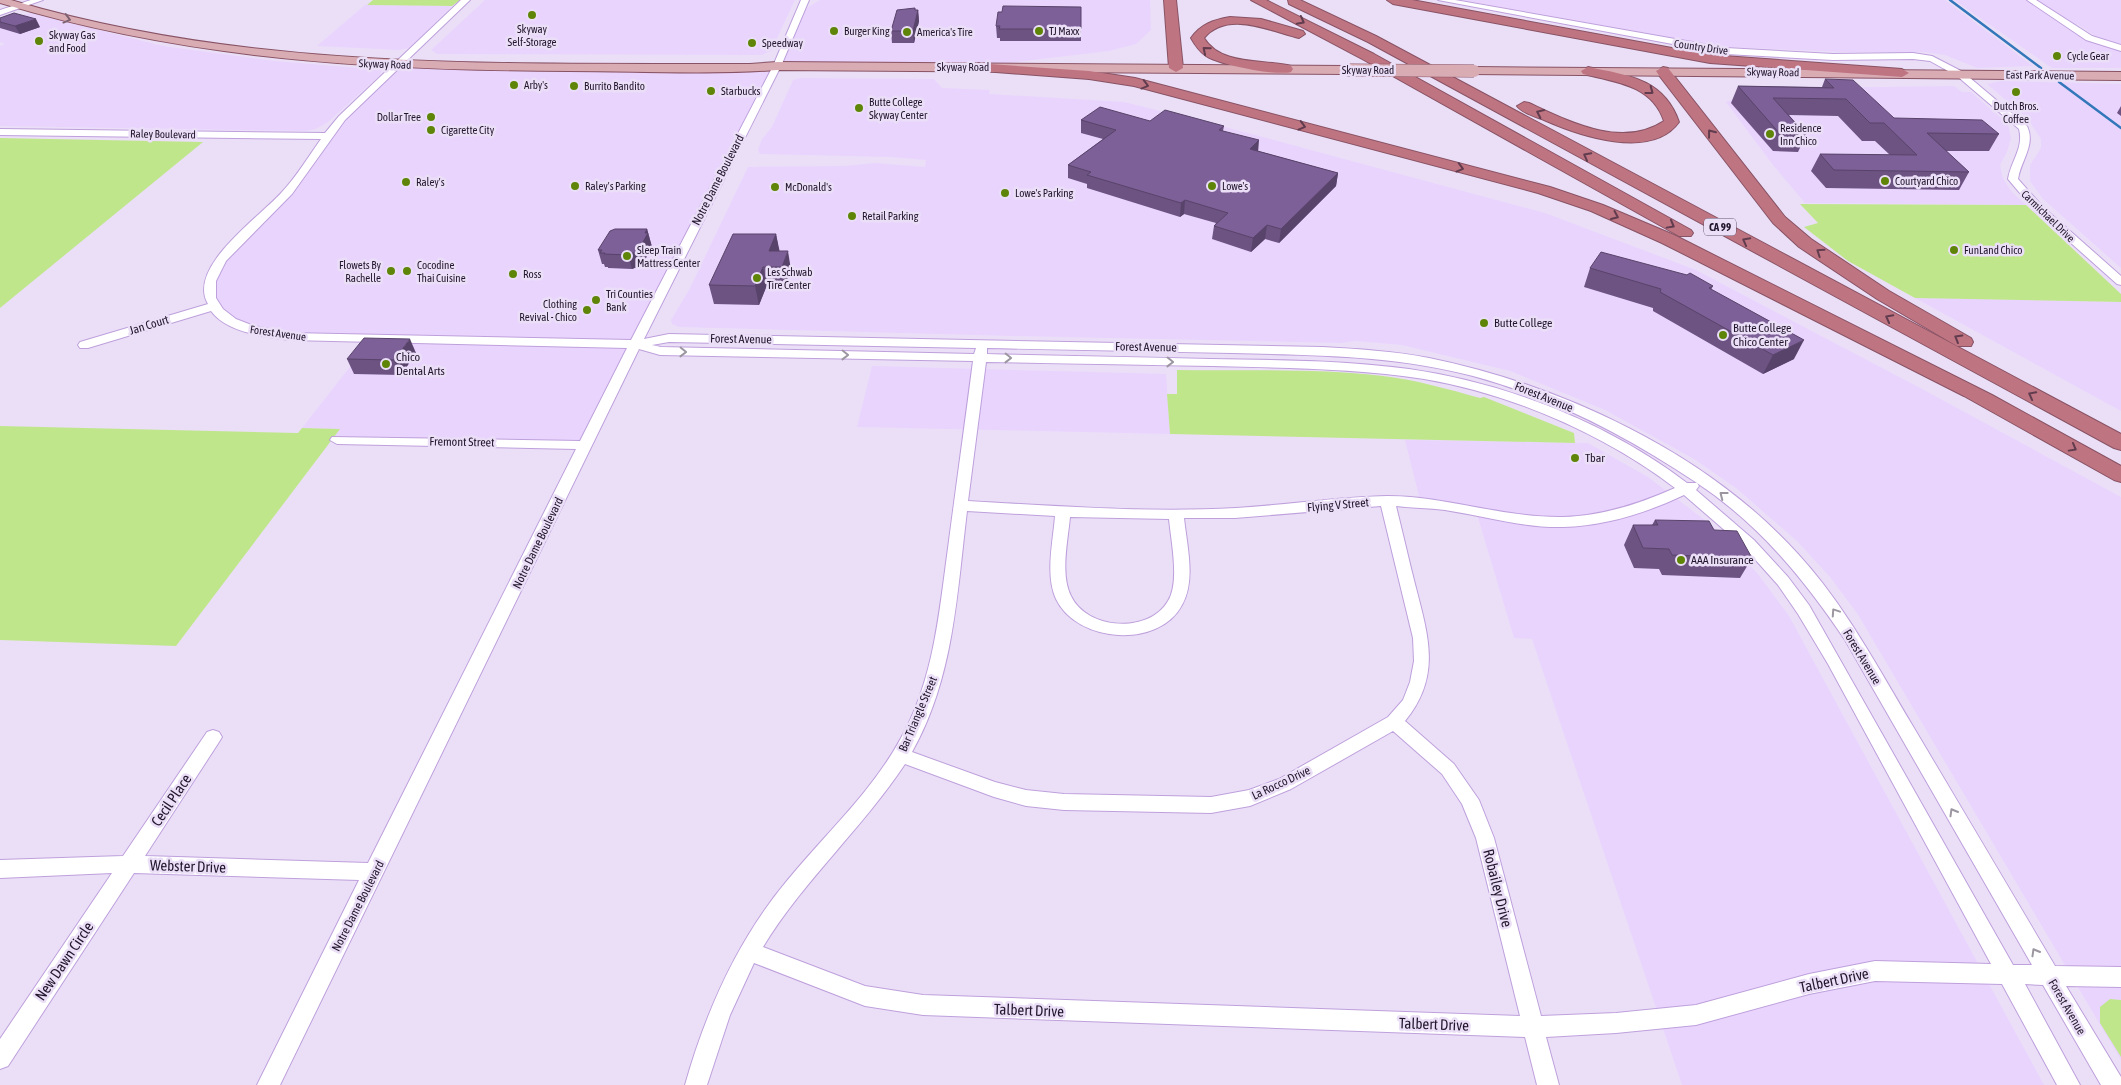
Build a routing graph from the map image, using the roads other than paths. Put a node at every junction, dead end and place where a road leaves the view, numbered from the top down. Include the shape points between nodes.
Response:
1 (0, 0) edge
2 (38, 0) edge
3 (466, 0) edge
4 (806, 0) edge
5 (1170, 0) edge
6 (1257, 0) edge
7 (1292, 0) edge
8 (1393, 0) edge
9 (1442, 0) edge
10 (2031, 0) edge
11 (20, 6) junction
12 (1318, 12) junction
13 (0, 13) edge
14 (2121, 48) edge
15 (404, 61) junction
16 (777, 66) junction
17 (975, 67) junction
18 (1176, 68) junction
19 (1286, 69) junction
20 (1588, 71) junction
21 (1664, 71) junction
22 (1902, 73) junction
23 (1960, 74) junction
24 (2121, 76) edge
25 (0, 132) edge
26 (326, 136) junction
27 (1522, 142) junction
28 (2121, 282) edge
29 (214, 306) junction
30 (635, 344) junction
31 (84, 345) dead end
32 (981, 351) junction
33 (1984, 399) junction
34 (2121, 432) edge
35 (337, 440) dead end
36 (2121, 443) edge
37 (586, 445) junction
38 (2121, 475) edge
39 (1705, 481) junction
40 (1686, 489) junction
41 (1387, 501) junction
42 (962, 506) junction
43 (1063, 511) junction
44 (1176, 514) junction
45 (1394, 722) junction
46 (214, 736) dead end
47 (901, 755) junction
48 (128, 864) junction
49 (0, 869) edge
50 (375, 872) junction
51 (750, 952) junction
52 (2007, 974) junction
53 (2048, 974) junction
54 (2121, 977) edge
55 (1534, 1027) junction
56 (0, 1058) edge
57 (268, 1085) edge
58 (696, 1085) edge
59 (1548, 1085) edge
60 (2069, 1085) edge
61 (2112, 1085) edge

1 - 11 main road, Skyway Road
2 - 11 street
2 - 15 main road, Skyway Road via 112,20 214,40
3 - 15 street
4 - 16 street, Notre Dame Boulevard
5 - 18 highway
6 -> 27 highway, CA 99 via 1369,57
7 - 12 highway, CA 99
8 - 22 highway via 1710,59
9 - 23 street, Country Drive via 1726,51 1843,57 1921,56
10 - 14 street via 2089,38
11 - 13 street
11 -> 15 main road, Skyway Road via 97,27 184,44 291,58
20 -> 12 highway via 1645,86 1670,113 1672,122 1664,130 1646,136 1608,136 1586,132
36 -> 12 highway, CA 99
15 - 16 main road, Skyway Road
15 - 26 street
16 - 17 main road, Skyway Road
16 - 30 street, Notre Dame Boulevard
17 - 18 main road, Skyway Road
17 -> 33 highway via 1089,75 1135,82 1544,190 1597,208 1668,239
18 - 19 main road, Skyway Road
19 - 20 main road, Skyway Road, bridge
19 -> 27 highway via 1214,56 1199,44 1197,38 1206,29 1226,22 1280,26
20 - 21 main road, Skyway Road
21 - 22 main road, Skyway Road
34 -> 21 highway via 1883,295 1805,243 1780,220
22 - 23 main road, Skyway Road
23 - 24 main road, East Park Avenue
23 - 28 street, Carmichael Drive via 2024,128 2025,148 2012,179 2022,192
25 - 26 street, Raley Boulevard
26 - 29 street via 288,192 222,258 210,280 209,291
27 -> 33 highway, CA 99
29 - 30 street, Forest Avenue via 242,328 286,337
29 - 31 street, Jan Court
30 - 32 street, Forest Avenue via 660,351
30 - 37 street, Notre Dame Boulevard
32 - 39 street, Forest Avenue via 1322,351 1429,362 1537,392 1645,442
32 -> 40 street, Forest Avenue via 1329,365 1438,378 1560,417 1604,437
32 - 42 street, Bar Triangle Street
33 -> 38 highway, CA 99
35 - 37 street, Fremont Street
37 - 50 street, Notre Dame Boulevard
39 - 40 street, Flying V Street
53 -> 39 street, Forest Avenue via 1851,636 1817,586 1783,547
40 - 41 street, Flying V Street via 1648,506 1606,517 1562,522
40 - 52 street, Forest Avenue via 1752,545 1807,614
41 - 44 street, Flying V Street via 1235,513
41 - 45 street, La Rocco Drive via 1421,638 1422,661 1410,703
42 - 43 street, Flying V Street
42 - 47 street, Bar Triangle Street via 942,650 930,691
43 - 44 street, Flying V Street
43 - 44 street via 1060,578 1064,598 1074,612 1095,625 1116,630 1141,628 1163,619 1175,605 1181,588
45 - 47 street, La Rocco Drive via 1285,784 1250,798 1211,806 1026,798
45 - 55 street, Robailey Drive via 1448,769 1470,800 1485,838
46 - 48 street, Cecil Place
47 - 51 street, Bar Triangle Street via 876,790 778,907
48 - 49 street, Webster Drive via 62,864
48 - 50 street, Webster Drive
48 - 56 street, New Dawn Circle
50 - 57 street, Notre Dame Boulevard
51 - 55 street, Talbert Drive via 865,996 923,1005
51 - 58 street, Bar Triangle Street via 724,1000
52 - 53 street, Talbert Drive
52 - 55 street, Talbert Drive via 1875,971 1809,984 1696,1015
52 - 60 street, Forest Avenue
53 - 54 street, Talbert Drive
53 - 61 street, Forest Avenue
55 - 59 street, Robailey Drive

